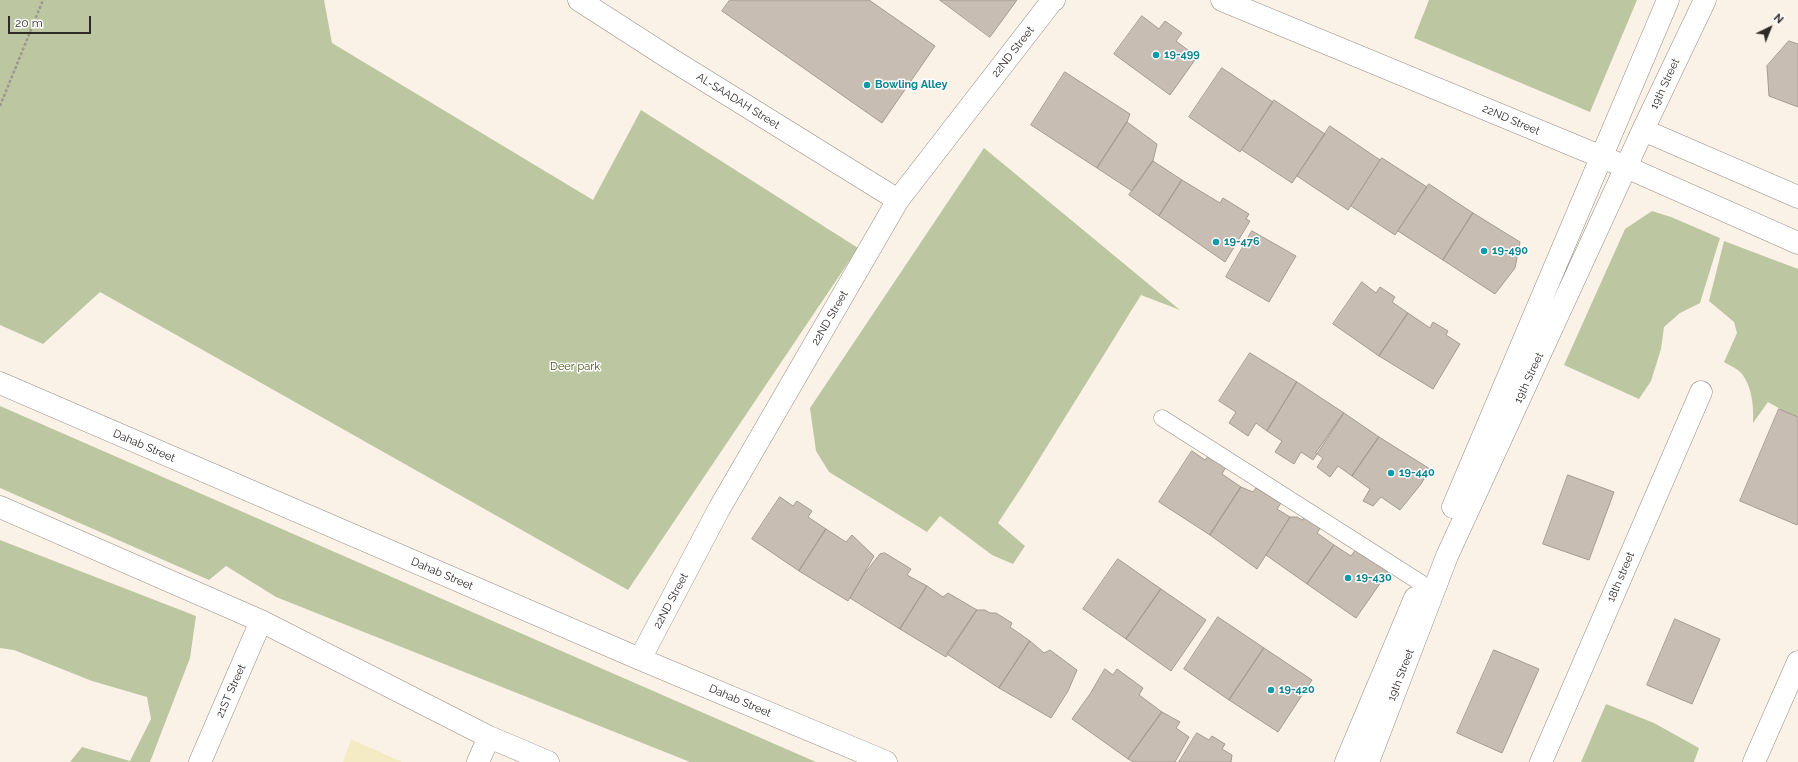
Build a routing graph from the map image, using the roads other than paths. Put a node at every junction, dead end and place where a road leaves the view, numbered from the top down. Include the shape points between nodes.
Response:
1 (579, 0) edge
2 (1054, 0) edge
3 (1222, 0) edge
4 (1668, 0) edge
5 (1705, 0) edge
6 (1643, 130) junction
7 (1601, 157) junction
8 (1626, 167) junction
9 (1798, 197) edge
10 (898, 200) junction
11 (1798, 243) edge
12 (0, 383) edge
13 (1701, 392) dead end
14 (1162, 418) dead end
15 (0, 507) edge
16 (1421, 583) junction
17 (261, 621) junction
18 (640, 660) junction
19 (1798, 662) edge
20 (489, 737) junction
21 (200, 762) edge
22 (478, 762) edge
23 (548, 762) edge
24 (886, 762) edge
25 (1346, 762) edge
26 (1368, 762) edge
27 (1541, 762) edge
28 (1754, 762) edge

1 - 10 street, AL-SAADAH Street
2 - 10 street, 22ND Street
3 - 7 street, 22ND Street
4 - 7 street, 19th Street
5 - 6 street, 19th Street
6 - 8 street, 19th Street
6 - 9 street
7 - 8 street, 22ND Street
7 - 16 street, 19th Street
8 - 11 street, 22ND Street
8 - 26 street, 19th Street via 1447,556
10 - 18 street, 22ND Street via 719,510
12 - 18 street, Dahab Street
13 - 27 street, 18th street
14 - 16 lane
15 - 17 street
16 - 25 street, 19th Street
17 - 20 street
17 - 21 street, 21ST Street
18 - 24 street, Dahab Street
19 - 28 street
20 - 22 street
20 - 23 street

